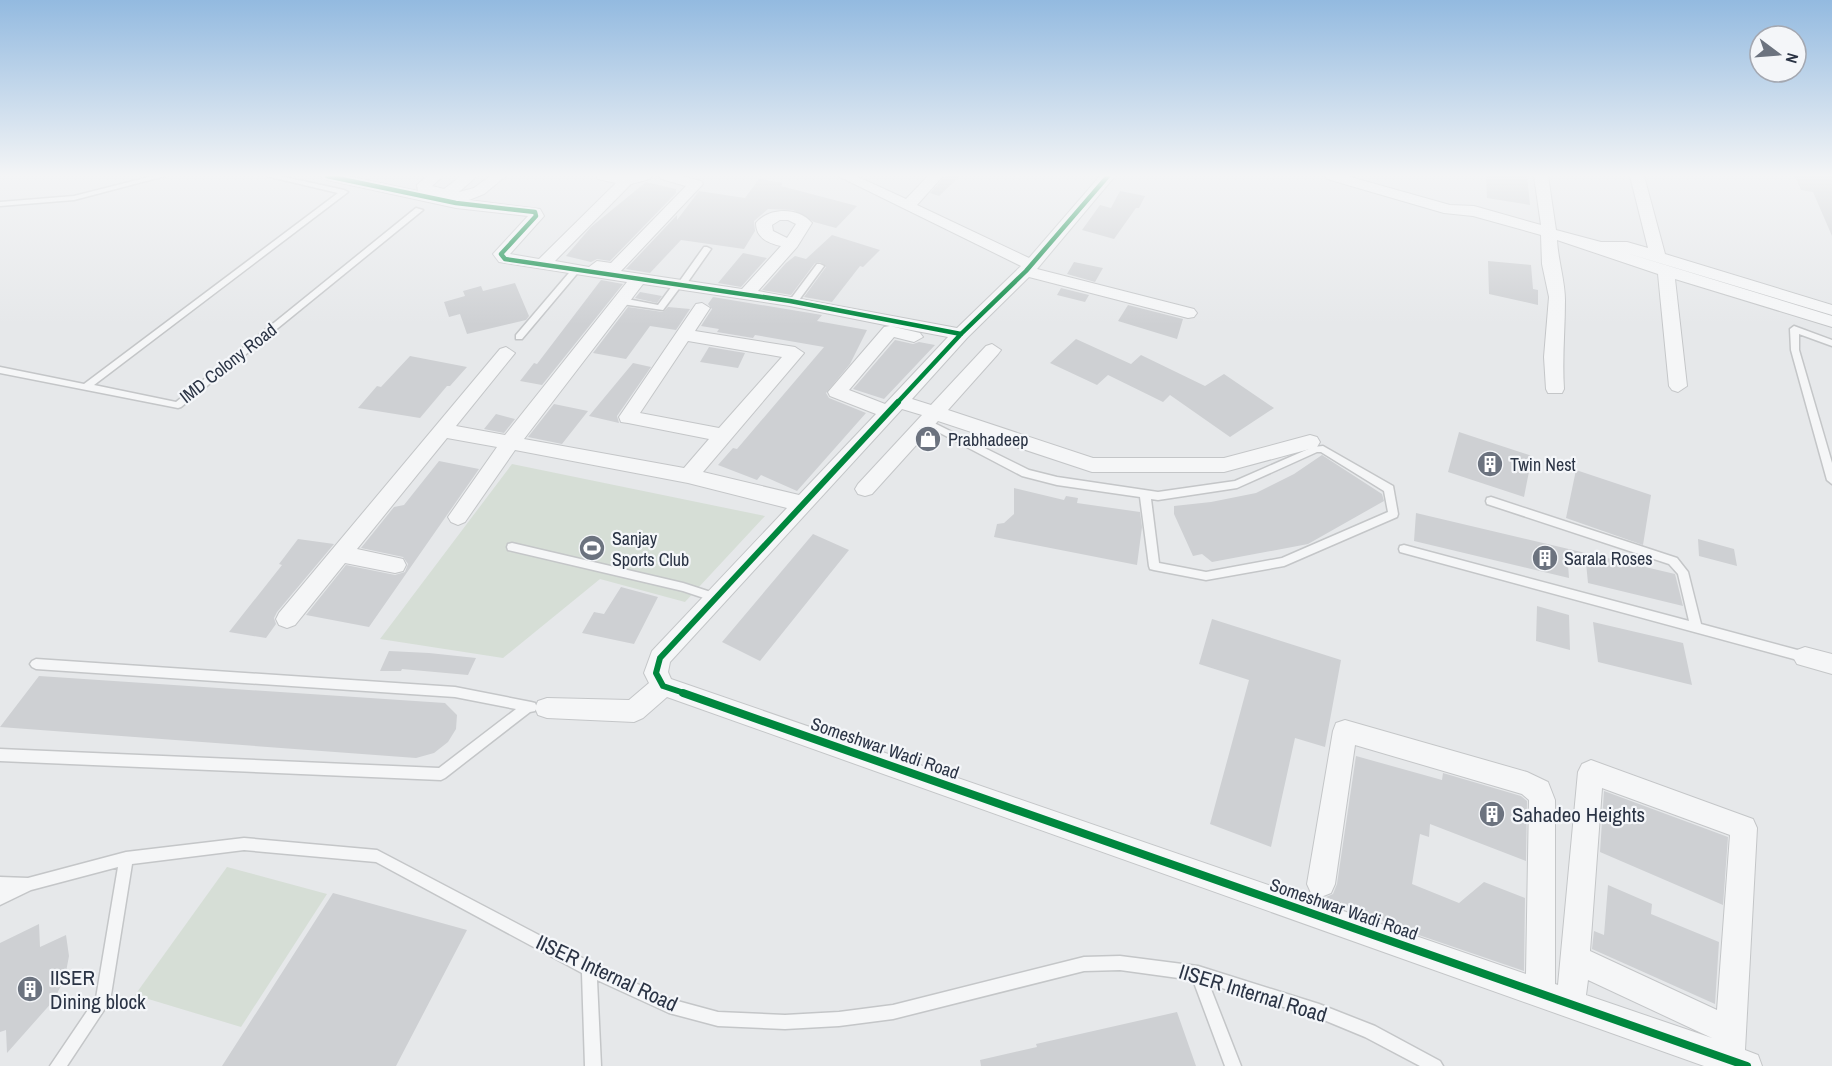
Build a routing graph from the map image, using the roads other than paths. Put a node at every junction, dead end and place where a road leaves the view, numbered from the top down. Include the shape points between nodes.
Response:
1 (299, 226) edge
2 (399, 226) edge
3 (527, 226) edge
4 (582, 226) edge
5 (655, 226) edge
6 (947, 226) edge
7 (1065, 226) edge
8 (1527, 226) edge
9 (1548, 226) edge
10 (1651, 226) edge
11 (1549, 232) junction
12 (791, 244) dead end
13 (707, 249) dead end
14 (548, 259) junction
15 (1662, 264) junction
16 (820, 266) dead end
17 (1029, 268) junction
18 (577, 269) junction
19 (639, 278) junction
20 (680, 284) junction
21 (746, 294) junction
22 (622, 301) junction
23 (793, 302) junction
24 (702, 308) dead end
25 (1832, 310) edge
26 (1188, 313) dead end
27 (1832, 322) edge
28 (684, 335) junction
29 (519, 337) dead end
30 (955, 340) junction
31 (1832, 343) edge
32 (992, 350) dead end
33 (506, 353) dead end
34 (0, 370) edge
35 (1678, 386) dead end
36 (86, 387) junction
37 (1556, 389) dead end
38 (894, 406) junction
39 (930, 417) junction
40 (441, 430) junction
41 (723, 435) junction
42 (1310, 442) dead end
43 (509, 444) junction
44 (688, 476) junction
45 (1832, 480) edge
46 (865, 489) dead end
47 (1145, 494) junction
48 (1491, 501) dead end
49 (803, 504) junction
50 (458, 517) dead end
51 (512, 547) dead end
52 (1404, 549) dead end
53 (340, 554) junction
54 (395, 565) dead end
55 (716, 598) junction
56 (287, 618) dead end
57 (1696, 628) junction
58 (1805, 657) joint
59 (36, 664) dead end
60 (1832, 664) edge
61 (663, 686) junction
62 (537, 707) junction
63 (0, 755) edge
64 (126, 858) junction
65 (0, 884) edge
66 (29, 884) junction
67 (1321, 884) dead end
68 (0, 898) edge
69 (1575, 959) junction
70 (589, 969) junction
71 (1198, 973) junction
72 (1540, 993) junction
73 (1571, 1004) junction
74 (1736, 1052) edge
75 (58, 1066) edge
76 (593, 1066) edge
77 (1233, 1066) edge
78 (1435, 1066) edge

1 - 36 lane
2 - 36 lane, IMD Colony Road via 177,405
3 - 14 street via 501,255 505,259
4 - 14 street
5 - 14 street via 615,268
6 - 17 street
7 - 17 street
8 - 11 street
9 - 11 street
10 - 15 street
11 - 15 street via 1600,247 1627,247
11 - 37 street via 1557,297 1553,357
12 - 21 street
13 - 20 lane
14 - 18 street
15 - 25 street
15 - 27 street
15 - 35 street
16 - 23 lane
17 - 26 street
17 - 30 street
18 - 19 street
18 - 29 lane
19 - 20 street
19 - 22 street
20 - 21 street
20 - 22 lane via 660,308
21 - 23 street
22 - 43 street
23 - 30 street
24 - 28 street
28 - 41 street via 628,417
28 - 41 street via 795,353
30 - 38 street
30 - 38 street via 890,331 837,392
31 - 45 lane via 1794,329 1795,350
32 - 39 street
33 - 40 street
34 - 36 lane, IMD Colony Road
38 - 39 street
38 - 49 street
39 - 42 street via 1092,465 1224,465
39 - 46 street
39 - 47 lane via 1026,473
40 - 43 street
40 - 53 street
41 - 44 street
43 - 44 street
43 - 50 street
44 - 49 street
47 - 47 lane via 1158,496 1237,484 1323,449 1389,489 1393,514 1284,562 1206,576 1154,566
48 - 57 lane via 1673,561 1683,572
49 - 55 street
51 - 55 lane
52 - 57 lane
53 - 54 street
53 - 56 street
55 - 61 street via 660,658 656,673
57 - 58 lane
58 - 60 street
59 - 62 lane via 455,692
61 - 62 street via 634,711
61 - 72 street, Someshwar Wadi Road
62 - 63 lane via 441,774
64 - 66 lane, IISER Internal Road
64 - 70 lane, IISER Internal Road via 244,844 377,856
64 - 75 lane via 103,1001
65 - 66 lane, IISER Internal Road
66 - 68 lane, IISER Internal Road
67 - 72 street via 1345,731 1539,790
69 - 73 street
69 - 74 street
69 - 74 street via 1591,772 1744,828
70 - 71 lane, IISER Internal Road via 669,1006 718,1019 785,1022 893,1011 1083,964 1130,963
70 - 76 lane
71 - 77 lane
71 - 78 lane, IISER Internal Road via 1370,1031
72 - 73 street, Someshwar Wadi Road
73 - 74 street, Someshwar Wadi Road

